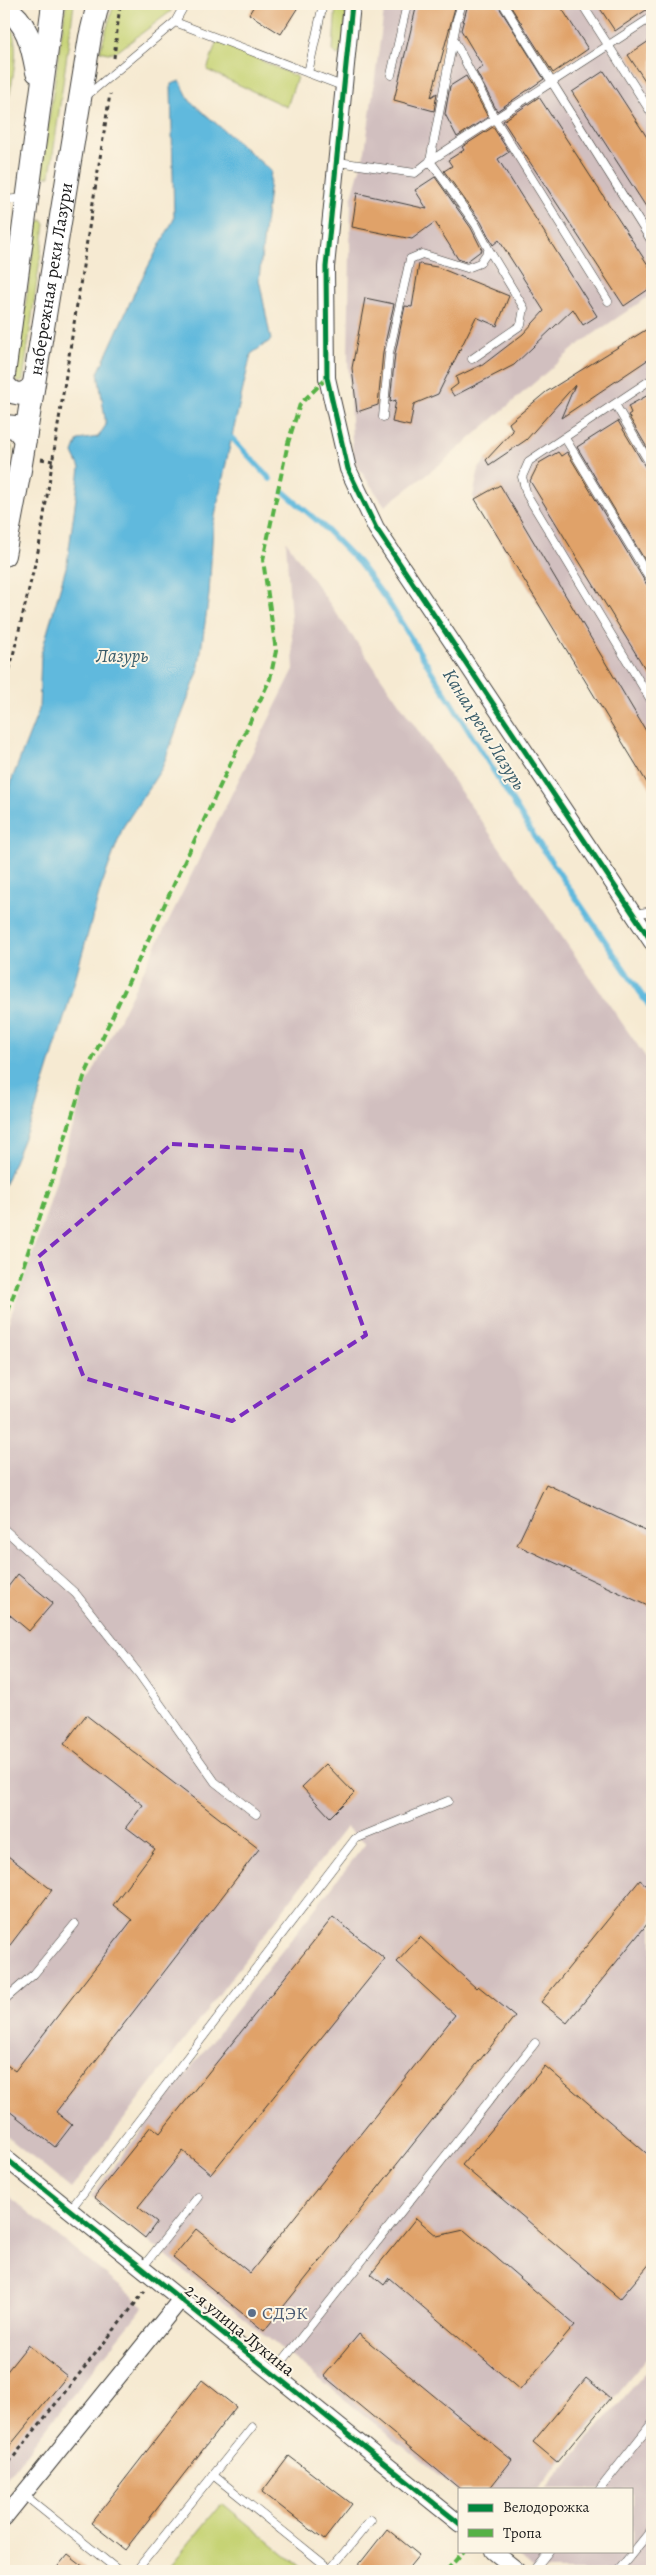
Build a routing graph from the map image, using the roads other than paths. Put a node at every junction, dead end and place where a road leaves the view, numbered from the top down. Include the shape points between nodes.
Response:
1 (53, 4) edge
2 (98, 4) edge
3 (185, 4) edge
4 (324, 4) edge
5 (352, 4) edge
6 (407, 4) edge
7 (462, 4) edge
8 (503, 4) edge
9 (582, 4) edge
10 (4, 7) edge
11 (652, 17) edge
12 (175, 22) junction
13 (453, 38) junction
14 (608, 46) junction
15 (308, 73) junction
16 (391, 76) dead end
17 (551, 82) junction
18 (345, 87) junction
19 (40, 94) junction
20 (80, 101) junction
21 (652, 114) edge
22 (495, 119) junction
23 (430, 161) junction
24 (338, 162) junction
25 (27, 198) junction
26 (4, 200) edge
27 (63, 204) junction
28 (652, 242) edge
29 (489, 250) junction
30 (608, 301) dead end
31 (472, 360) dead end
32 (4, 375) edge
33 (652, 379) edge
34 (4, 384) edge
35 (33, 386) junction
36 (615, 404) junction
37 (383, 417) dead end
38 (4, 426) edge
39 (565, 438) junction
40 (25, 439) junction
41 (652, 467) edge
42 (4, 555) edge
43 (652, 582) edge
44 (652, 702) edge
45 (652, 911) edge
46 (635, 914) junction
47 (652, 942) edge
48 (4, 1529) edge
49 (448, 1801) dead end
50 (256, 1814) dead end
51 (74, 1924) dead end
52 (4, 2000) edge
53 (535, 2043) dead end
54 (4, 2156) edge
55 (198, 2197) dead end
56 (70, 2210) junction
57 (142, 2268) junction
58 (180, 2299) junction
59 (272, 2373) junction
60 (652, 2424) edge
61 (252, 2427) dead end
62 (213, 2475) junction
63 (601, 2488) edge
64 (23, 2494) junction
65 (4, 2518) edge
66 (371, 2520) dead end
67 (458, 2522) edge
68 (652, 2529) edge
69 (634, 2551) edge
70 (494, 2552) edge
71 (548, 2552) edge
72 (633, 2552) edge
73 (330, 2570) edge
74 (119, 2571) edge
75 (136, 2571) edge
76 (518, 2571) edge
77 (533, 2571) edge
78 (618, 2571) edge

1 - 19 main road, набережная реки Лазури
2 - 20 main road, набережная реки Лазури
3 - 12 lane
4 - 15 lane
5 - 18 street
6 - 16 lane
7 - 13 lane
8 - 17 lane
9 - 14 lane
10 - 19 main road via 19,20 28,34
11 - 14 lane
12 - 15 lane
12 - 20 lane
13 - 22 lane
13 - 23 lane
14 - 17 lane
14 - 21 lane
15 - 18 lane
17 - 22 lane
17 - 28 lane
18 - 24 street
19 - 25 main road, набережная реки Лазури
20 - 27 main road, набережная реки Лазури
22 - 23 lane
22 - 30 lane
23 - 24 lane via 415,172
23 - 29 lane via 476,225
24 - 46 street via 326,267 327,378 348,469 376,528
25 - 26 lane
25 - 27 main road
25 - 32 main road, набережная реки Лазури
27 - 35 main road, набережная реки Лазури
29 - 31 lane via 524,308 521,325
29 - 37 lane via 480,263 467,268 422,254 410,259 389,353
33 - 36 lane
34 - 35 main road via 11,392 19,394
35 - 40 main road, набережная реки Лазури
36 - 39 lane
36 - 41 lane
38 - 40 main road via 16,427
39 - 43 lane
39 - 44 lane via 529,461 522,477 527,495
40 - 42 main road, набережная реки Лазури
45 - 46 lane
46 - 47 street
48 - 50 lane via 76,1594 140,1674 215,1782
49 - 56 lane via 355,1839
51 - 52 lane via 34,1974
53 - 59 lane
54 - 56 street, 2-я улица Лукина
55 - 57 lane
56 - 57 street, 2-я улица Лукина
57 - 58 street, 2-я улица Лукина
58 - 59 street, 2-я улица Лукина
58 - 64 street
59 - 67 street, 2-я улица Лукина
60 - 63 lane
61 - 62 lane
62 - 73 lane
62 - 75 lane
64 - 65 street
64 - 74 lane
66 - 73 lane
68 - 69 lane
70 - 76 street
71 - 77 lane
72 - 78 lane

